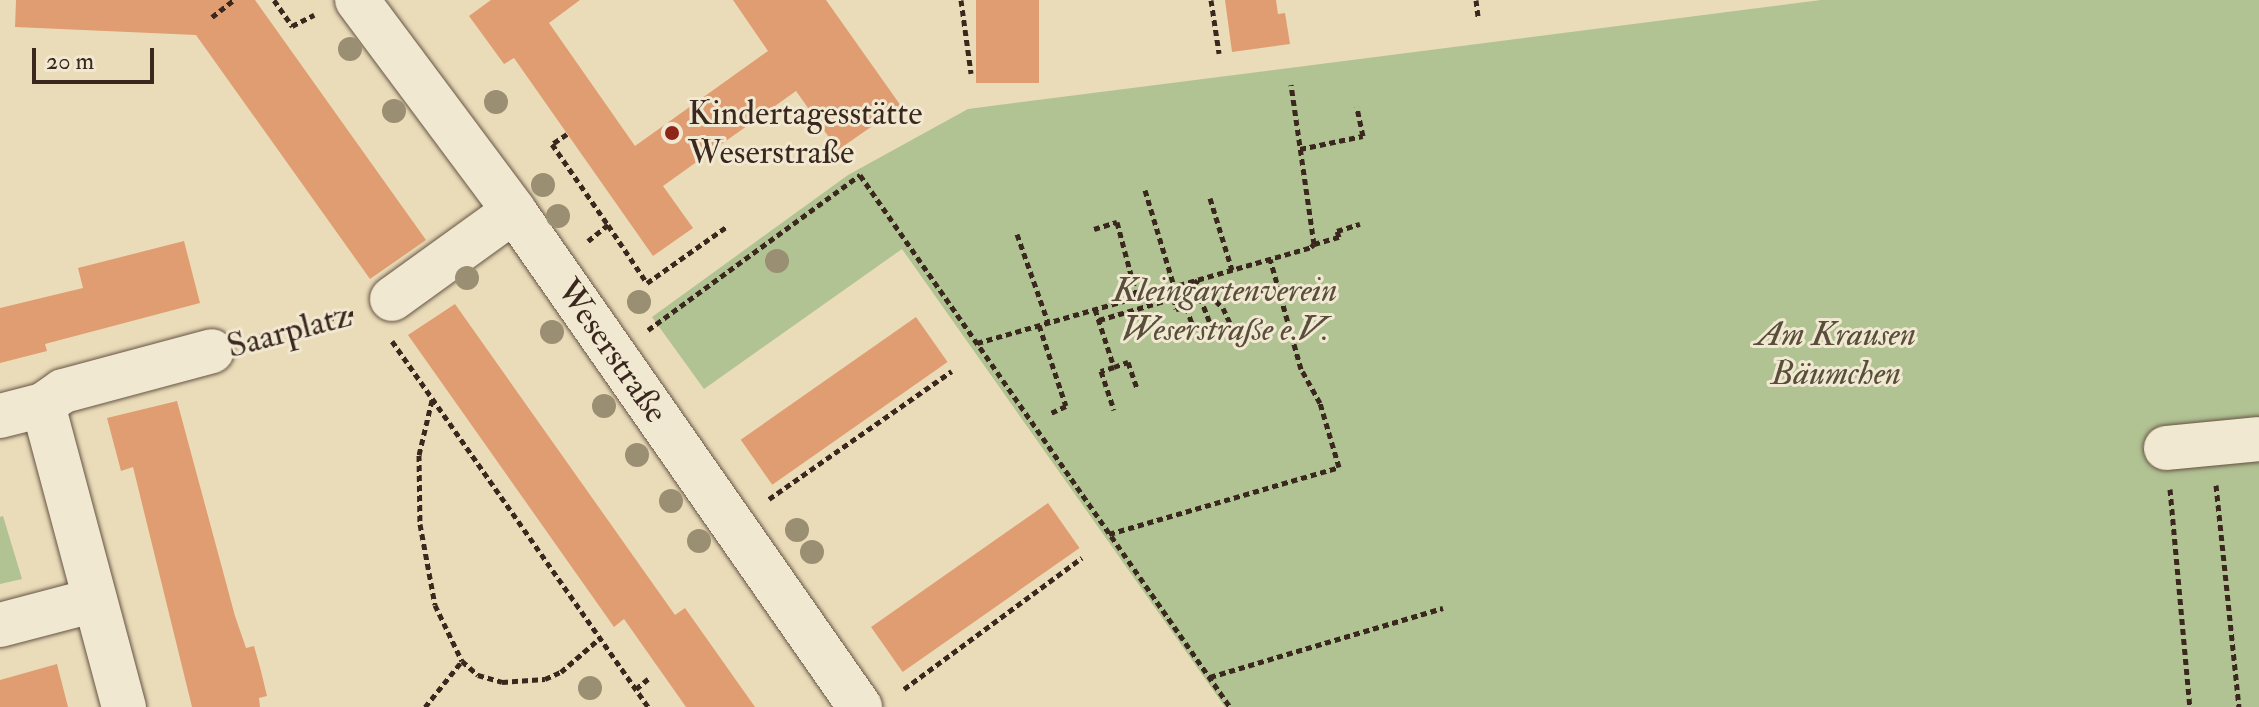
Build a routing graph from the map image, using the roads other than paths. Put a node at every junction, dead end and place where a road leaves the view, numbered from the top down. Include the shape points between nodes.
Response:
1 (357, 0) edge
2 (514, 211) junction
3 (396, 285) road end
4 (212, 351) road end
5 (43, 405) junction
6 (0, 416) edge
7 (2259, 439) edge
8 (2166, 448) road end
9 (95, 600) junction
10 (0, 625) edge
11 (124, 707) edge
12 (860, 707) edge

1 - 2 street, Weserstraße
2 - 3 street
2 - 12 street, Weserstraße
4 - 5 street, Saarplatz via 63,391
5 - 6 street, Saarplatz
5 - 9 street
7 - 8 street
9 - 10 street
9 - 11 street

